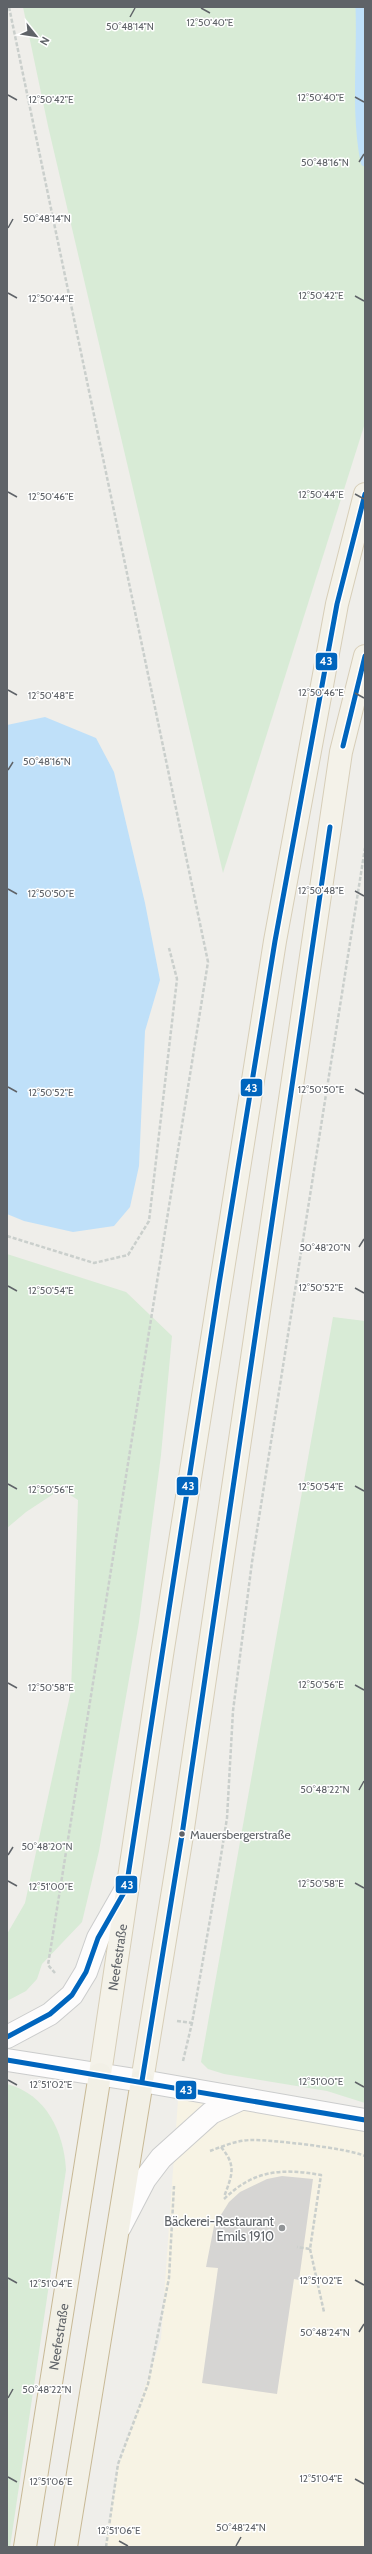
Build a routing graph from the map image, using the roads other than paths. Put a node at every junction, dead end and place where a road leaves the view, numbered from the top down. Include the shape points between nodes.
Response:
1 (365, 494) edge
2 (365, 656) edge
3 (126, 1889) junction
4 (7, 2037) edge
5 (7, 2060) edge
6 (100, 2074) junction
7 (142, 2081) junction
8 (241, 2099) junction
9 (365, 2120) edge
10 (116, 2236) junction
11 (25, 2547) edge
12 (66, 2547) edge

1 - 3 main road, Neefestraße via 337,604 275,941
2 - 7 main road via 341,752 183,1828
3 - 4 street via 98,1938 86,1972 72,1995 50,2014
3 - 6 main road, Neefestraße
5 - 6 street
6 - 7 street
6 - 11 highway, Neefestraße
7 - 8 street
7 - 10 highway
8 - 9 street
8 - 10 street via 211,2113 161,2158 145,2179
10 - 12 highway

